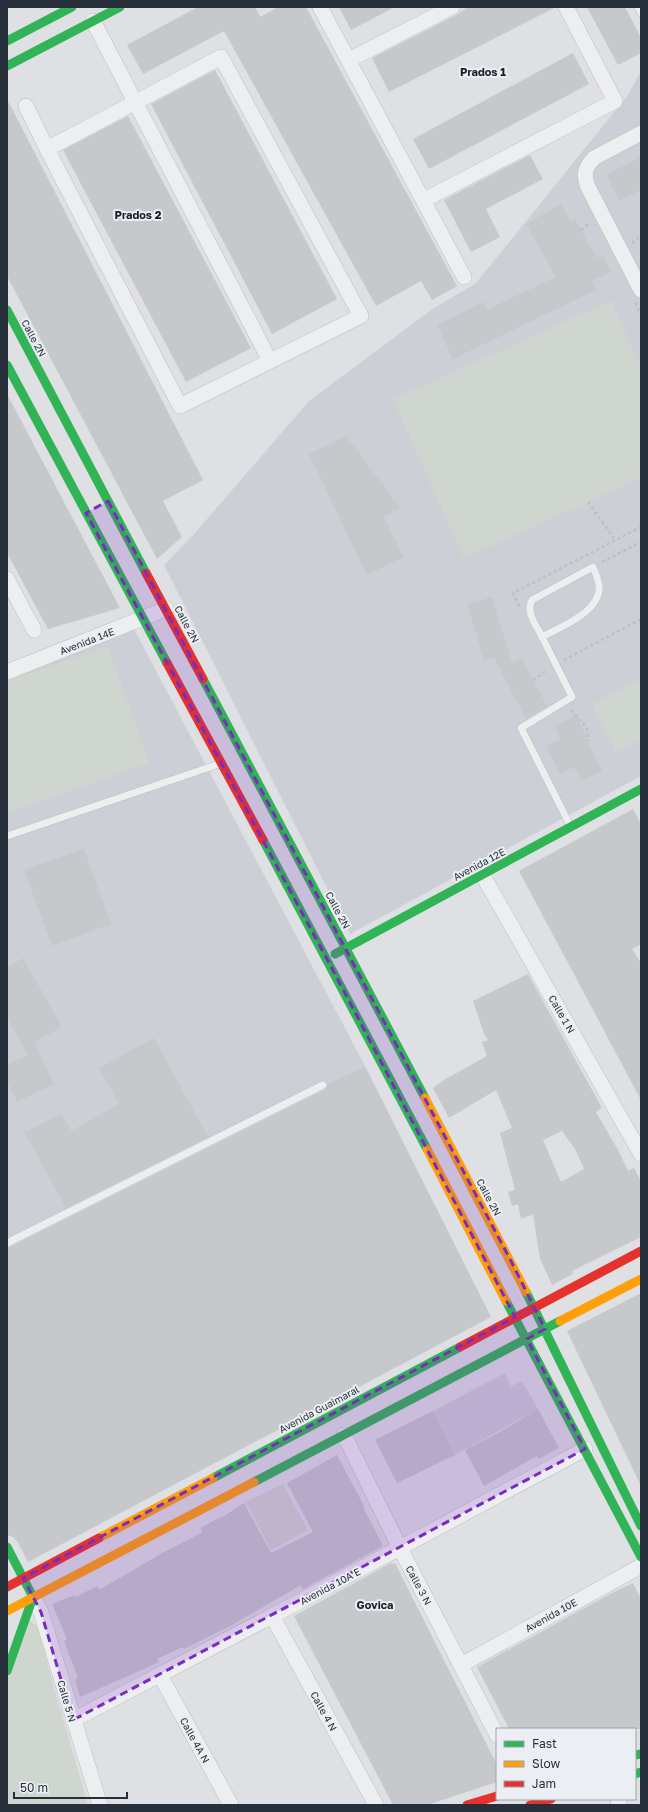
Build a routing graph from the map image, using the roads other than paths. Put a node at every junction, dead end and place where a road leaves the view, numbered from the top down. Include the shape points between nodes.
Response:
1 (72, 7) edge
2 (120, 7) edge
3 (320, 7) edge
4 (452, 7) edge
5 (566, 7) edge
6 (638, 7) edge
7 (641, 13) edge
8 (93, 21) junction
9 (7, 41) edge
10 (348, 60) junction
11 (7, 66) edge
12 (135, 103) junction
13 (26, 106) dead end
14 (641, 133) edge
15 (47, 149) junction
16 (424, 200) junction
17 (464, 277) dead end
18 (641, 290) edge
19 (7, 310) edge
20 (17, 329) junction
21 (7, 334) edge
22 (270, 361) junction
23 (7, 365) edge
24 (102, 504) junction
25 (86, 513) junction
26 (7, 579) edge
27 (11, 597) edge
28 (166, 609) junction
29 (143, 620) junction
30 (34, 630) dead end
31 (542, 637) junction
32 (7, 672) edge
33 (222, 763) junction
34 (639, 795) edge
35 (571, 827) junction
36 (7, 836) edge
37 (482, 874) junction
38 (346, 947) junction
39 (327, 959) junction
40 (323, 1085) dead end
41 (641, 1154) edge
42 (7, 1243) edge
43 (641, 1251) edge
44 (641, 1279) edge
45 (533, 1308) junction
46 (515, 1317) junction
47 (545, 1329) junction
48 (527, 1339) junction
49 (344, 1435) junction
50 (585, 1449) junction
51 (641, 1526) edge
52 (7, 1547) edge
53 (400, 1548) junction
54 (641, 1557) edge
55 (641, 1566) edge
56 (23, 1578) junction
57 (7, 1586) edge
58 (33, 1597) junction
59 (7, 1611) edge
60 (272, 1616) junction
61 (461, 1665) junction
62 (7, 1671) edge
63 (160, 1675) junction
64 (73, 1720) junction
65 (496, 1733) edge
66 (496, 1796) edge
67 (548, 1800) edge
68 (100, 1805) edge
69 (231, 1805) edge
70 (376, 1805) edge
71 (467, 1805) edge
72 (530, 1805) edge

1 - 9 street
2 - 8 street
3 - 10 street
4 - 10 street
5 - 16 street via 615,101
6 - 7 lane
8 - 11 street
8 - 12 street
10 - 16 street
12 - 15 street
12 - 22 street
12 - 22 street via 221,57 361,316
13 - 15 street
14 - 18 street via 594,158 589,162 585,174 588,187
15 - 22 street via 180,406
16 - 17 street
19 - 20 street, Calle 2N
20 - 21 street
20 - 24 street, Calle 2N
23 - 25 street
24 - 25 street
24 - 28 street, Calle 2N
25 - 29 street
26 - 27 street
27 - 30 street
28 - 29 street, Avenida 14E
28 - 38 street, Calle 2N
29 - 32 street, Avenida 14E
29 - 33 street
31 - 31 lane via 530,612 532,600 593,567 599,587 592,605 578,618
31 - 35 lane via 572,697 521,728
33 - 36 lane
33 - 39 street
34 - 35 street, Avenida 12E
35 - 37 street, Avenida 12E
37 - 38 street, Avenida 12E
37 - 41 street, Calle 1 N
38 - 39 street, Avenida 12E
38 - 45 street, Calle 2N via 511,1261
39 - 46 street
40 - 42 lane
43 - 45 street, Avenida Guaimaral
44 - 47 street
45 - 46 street, Avenida Guaimaral
45 - 47 street, Calle 2N
46 - 48 street
46 - 56 street, Avenida Guaimaral
47 - 48 street
47 - 51 street, Calle 2N
48 - 49 street
48 - 50 street
49 - 53 street, Calle 3 N
49 - 58 street
50 - 53 street, Avenida 10A E
50 - 54 street
52 - 56 street
53 - 60 street, Avenida 10A E
53 - 61 street, Calle 3 N
55 - 61 street, Avenida 10E
56 - 57 street, Avenida Guaimaral
56 - 58 street
58 - 59 street
58 - 62 street
58 - 64 street, Calle 5 N via 41,1612
60 - 63 street, Avenida 10A E
60 - 70 street, Calle 4 N
61 - 65 street, Calle 3 N
63 - 64 street, Avenida 10A E
63 - 69 street, Calle 4A N
64 - 68 street, Calle 5 N
66 - 71 street
67 - 72 street

